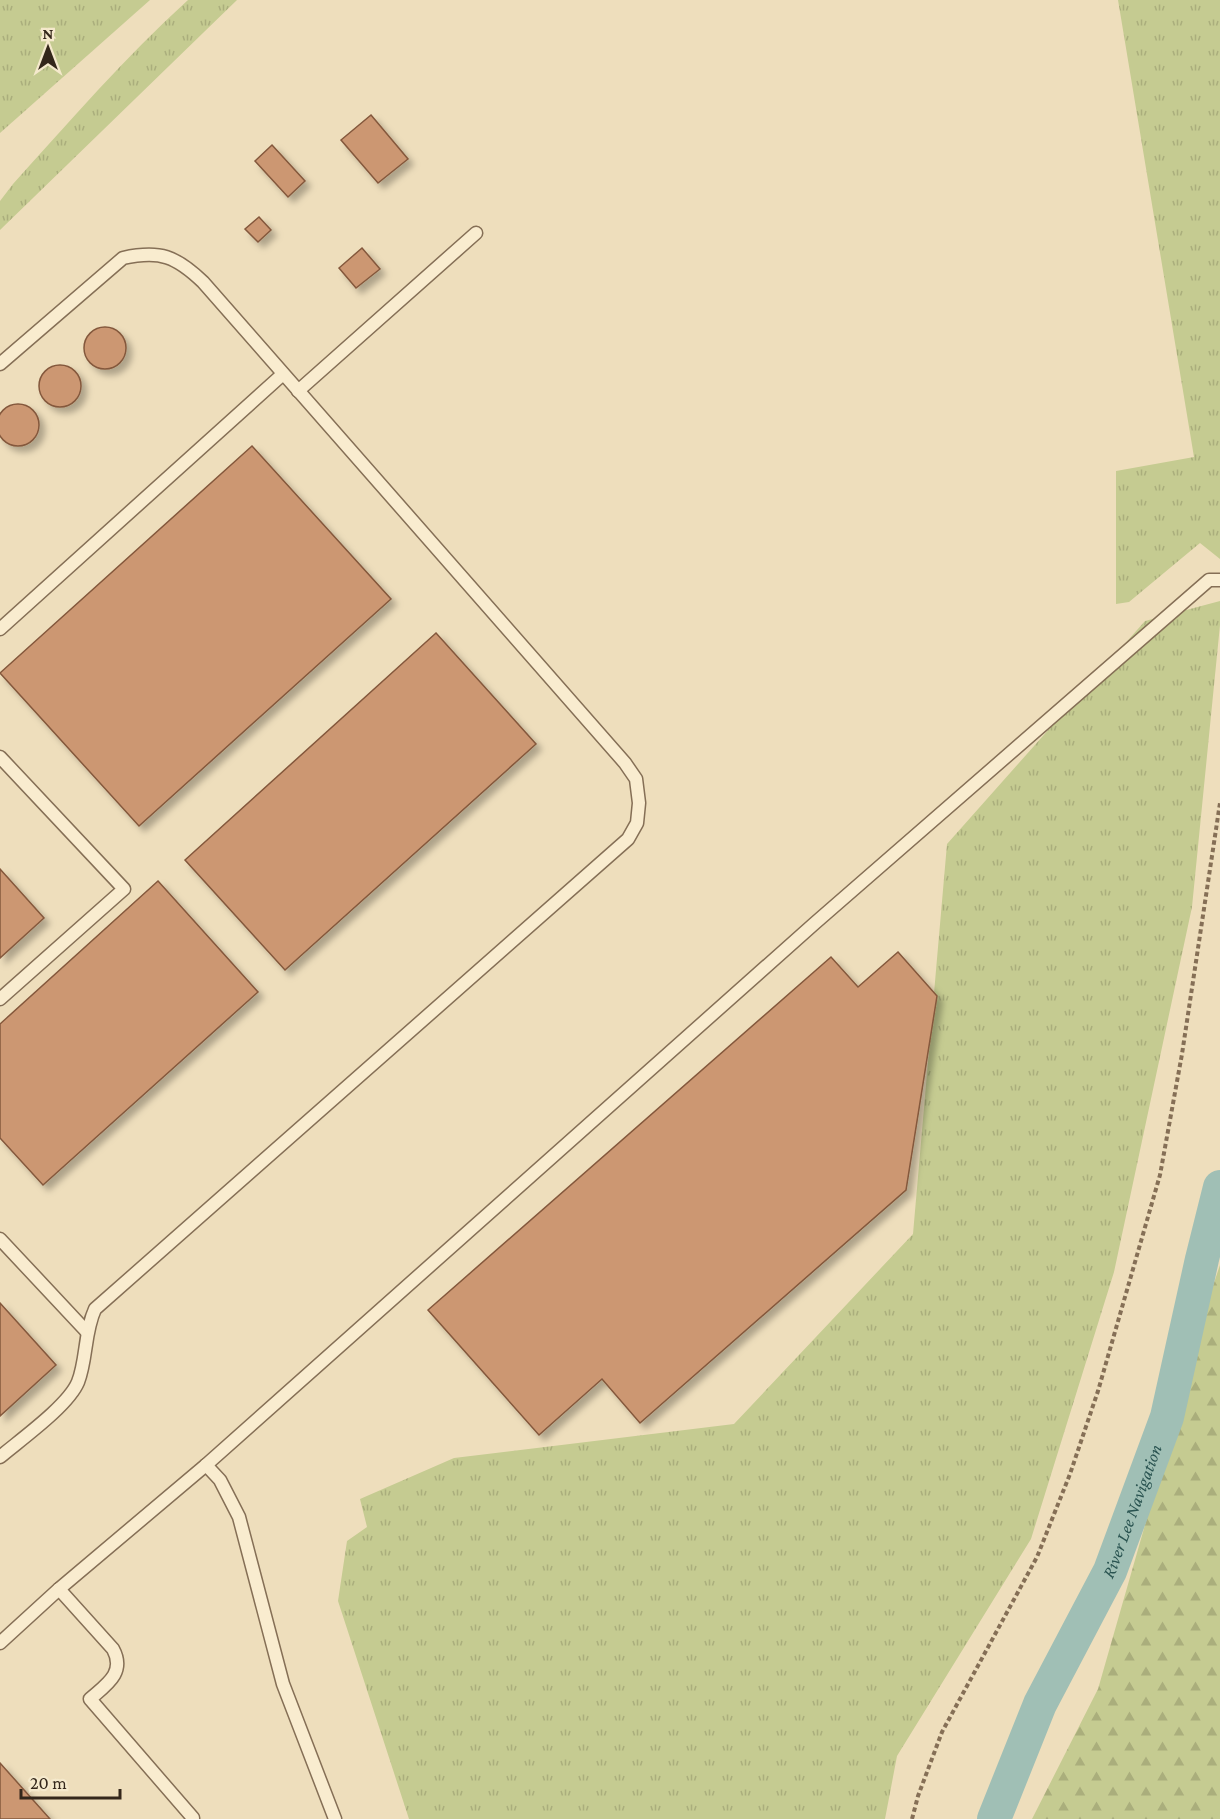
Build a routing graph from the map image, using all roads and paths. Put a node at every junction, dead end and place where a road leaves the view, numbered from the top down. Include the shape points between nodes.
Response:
1 (476, 233) dead end
2 (0, 364) edge
3 (283, 374) junction
4 (298, 391) junction
5 (1220, 580) edge
6 (0, 629) edge
7 (0, 757) edge
8 (1220, 803) edge
9 (0, 999) edge
10 (0, 1239) edge
11 (87, 1332) junction
12 (0, 1457) edge
13 (206, 1465) junction
14 (59, 1589) junction
15 (0, 1643) edge
16 (193, 1818) edge
17 (335, 1819) edge
18 (912, 1819) edge

1 - 4 lane
2 - 3 lane via 115,264 123,258 144,254 166,255 186,266
3 - 4 lane
3 - 6 lane
4 - 11 lane via 625,763 636,779 637,823 628,839 111,1294 95,1309
5 - 13 lane via 1209,580 815,923
7 - 9 lane via 124,889
8 - 18 path via 1160,1175 1098,1391 1037,1557 942,1732
10 - 11 lane
11 - 12 lane via 77,1383 64,1401
13 - 14 lane
13 - 17 lane via 220,1480 239,1517 283,1684
14 - 15 lane
14 - 16 lane via 118,1659 112,1678 90,1699

